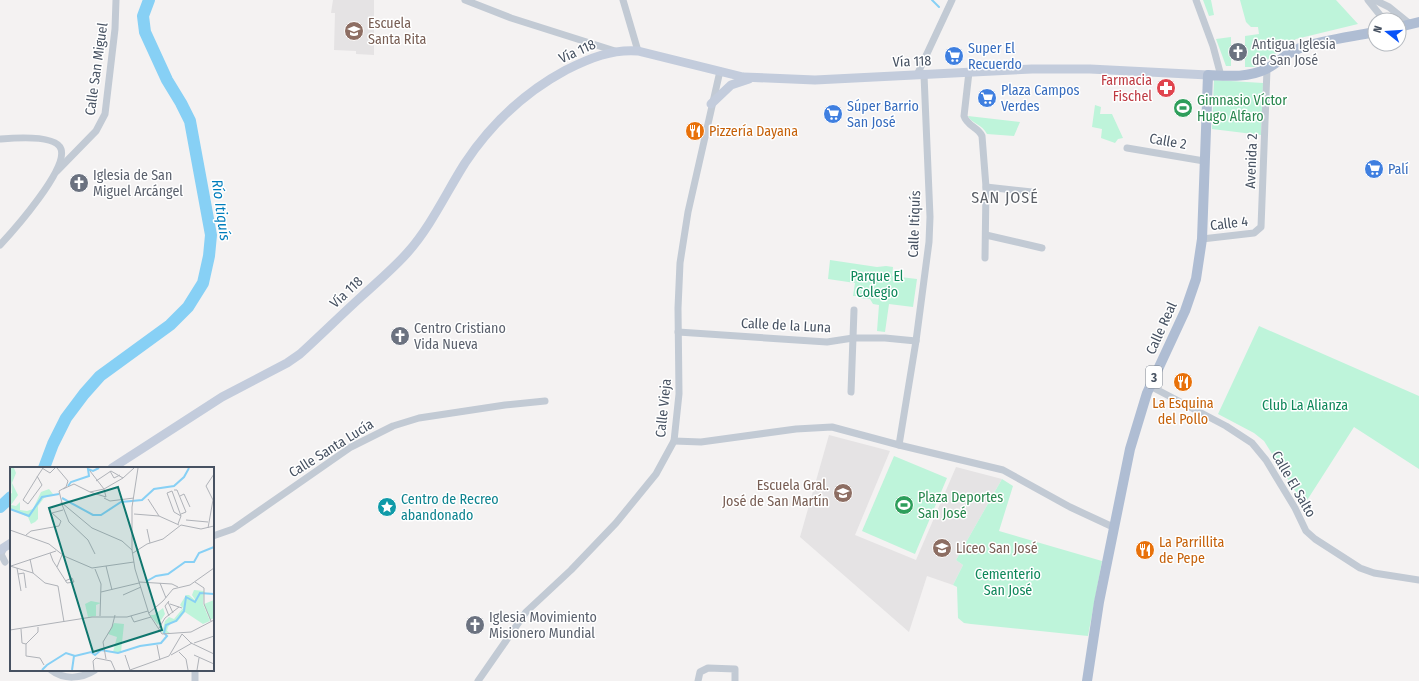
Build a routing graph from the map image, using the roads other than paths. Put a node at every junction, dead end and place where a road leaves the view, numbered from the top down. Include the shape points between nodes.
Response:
1 (116, 0) edge
2 (465, 0) edge
3 (623, 0) edge
4 (952, 0) edge
5 (1196, 0) edge
6 (1368, 0) edge
7 (1376, 0) edge
8 (1378, 12) edge
9 (1414, 23) edge
10 (1367, 33) edge
11 (615, 51) junction
12 (638, 51) junction
13 (1267, 69) junction
14 (720, 71) junction
15 (969, 72) junction
16 (921, 75) junction
17 (1208, 75) junction
18 (1221, 76) junction
19 (754, 78) junction
20 (712, 104) junction
21 (0, 139) edge
22 (1127, 148) dead end
23 (1204, 161) junction
24 (57, 171) junction
25 (986, 187) junction
26 (1032, 192) dead end
27 (1259, 230) joint
28 (986, 235) junction
29 (1202, 239) junction
30 (0, 245) edge
31 (1042, 248) dead end
32 (985, 258) dead end
33 (854, 310) dead end
34 (678, 332) junction
35 (853, 338) junction
36 (916, 341) junction
37 (1150, 386) junction
38 (851, 392) dead end
39 (545, 401) dead end
40 (674, 441) junction
41 (899, 445) junction
42 (114, 467) edge
43 (1113, 527) junction
44 (214, 536) edge
45 (5, 547) edge
46 (5, 562) edge
47 (1419, 580) edge
48 (54, 671) edge
49 (93, 671) edge
50 (478, 681) edge
51 (698, 681) edge
52 (735, 681) edge
53 (1087, 681) edge

1 - 24 street, Calle San Miguel via 116,29 105,114 96,131
2 - 11 street via 510,18
3 - 12 street
4 - 16 street
5 - 18 street
6 - 8 street
7 - 9 street
10 - 13 main road via 1299,48
11 - 12 main road, Vía 118
11 - 42 main road, Vía 118 via 599,55 557,75 528,94 504,115 473,151 426,229 407,253 300,354 222,397
12 - 14 main road, Vía 118
13 - 18 main road via 1248,75
13 - 27 street, Avenida 2 via 1262,224
14 - 19 main road, Vía 118
14 - 20 street, Calle Vieja
15 - 16 main road, Vía 118
15 - 17 main road, Vía 118 via 1032,69
15 - 25 street via 964,116 982,136
16 - 19 main road, Vía 118 via 815,80
16 - 36 street, Calle Itiquís via 930,217
17 - 18 main road
17 - 23 main road, Calle Real / 3
19 - 20 main road via 731,86
20 - 34 street, Calle Vieja via 684,236 680,263
21 - 24 street via 35,138 57,143 62,153
22 - 23 street, Calle 2
23 - 29 main road, Calle Real / 3
24 - 30 street via 26,215
25 - 26 street
25 - 28 street
27 - 29 street, Calle 4 via 1254,233
28 - 31 street
28 - 32 street
29 - 37 main road, Calle Real / 3 via 1196,278 1185,311
33 - 35 street
34 - 35 street, Calle de la Luna via 827,342
34 - 40 street, Calle Vieja via 679,394
35 - 36 street, Calle de la Luna
35 - 38 street
36 - 41 street, Calle Itiquís
37 - 43 main road, Calle Real / 3 via 1130,449
37 - 47 street, Calle El Salto via 1252,443 1266,460 1306,531 1315,539 1360,568 1374,573
39 - 44 street, Calle Santa Lucía via 419,418 393,426 351,447 233,529
40 - 41 street via 701,442 832,426
40 - 50 street, Calle Vieja via 656,474 616,523 526,612
41 - 43 street via 1002,470
43 - 53 main road, Calle Real / 3
45 - 46 street via 1,554
48 - 49 street via 70,677 85,676
51 - 52 street via 700,672 708,668 735,669

